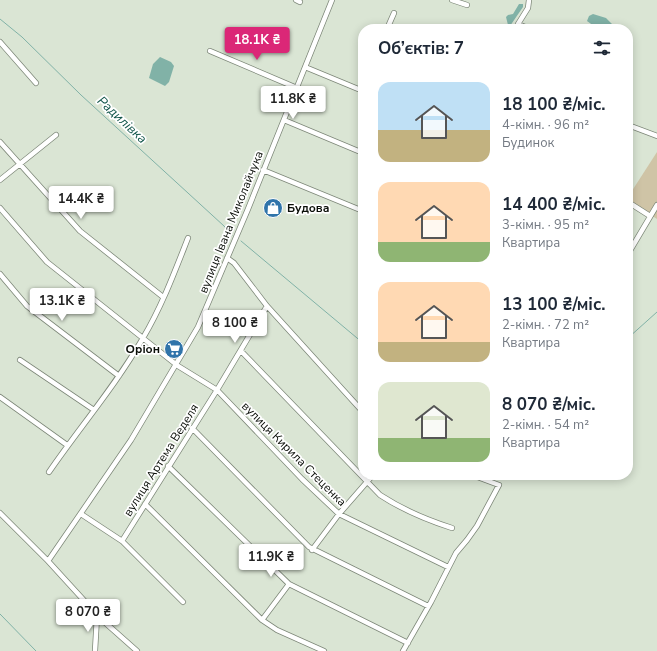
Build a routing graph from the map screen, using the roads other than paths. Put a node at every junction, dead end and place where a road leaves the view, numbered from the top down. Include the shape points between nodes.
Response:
1 (332, 0) edge
2 (452, 0) edge
3 (529, 0) edge
4 (467, 5) dead end
5 (394, 13) dead end
6 (389, 24) edge
7 (518, 24) edge
8 (0, 42) edge
9 (210, 51) dead end
10 (305, 68) junction
11 (36, 82) dead end
12 (297, 88) junction
13 (358, 88) edge
14 (284, 120) junction
15 (633, 127) edge
16 (56, 135) dead end
17 (657, 136) edge
18 (0, 142) edge
19 (358, 151) edge
20 (20, 164) junction
21 (263, 170) junction
22 (0, 180) edge
23 (633, 205) edge
24 (657, 205) edge
25 (0, 208) edge
26 (358, 209) edge
27 (650, 216) junction
28 (188, 238) dead end
29 (633, 245) edge
30 (227, 258) junction
31 (0, 274) edge
32 (163, 297) junction
33 (267, 306) junction
34 (143, 337) junction
35 (241, 351) junction
36 (20, 360) dead end
37 (176, 364) junction
38 (119, 376) junction
39 (217, 390) junction
40 (0, 397) edge
41 (358, 406) edge
42 (94, 410) junction
43 (192, 428) junction
44 (67, 445) junction
45 (168, 466) junction
46 (49, 472) dead end
47 (358, 472) edge
48 (486, 480) edge
49 (368, 482) joint
50 (145, 504) junction
51 (0, 513) edge
52 (81, 514) junction
53 (339, 514) junction
54 (452, 528) dead end
55 (122, 541) junction
56 (312, 550) junction
57 (48, 561) junction
58 (448, 567) junction
59 (289, 584) junction
60 (183, 602) dead end
61 (428, 606) junction
62 (97, 616) junction
63 (262, 620) junction
64 (408, 643) junction
65 (95, 651) edge
66 (137, 651) edge
67 (324, 651) edge
68 (403, 651) edge

1 - 10 street, вулиця Івана Миколайчука
2 - 4 street
3 - 7 street via 528,8
5 - 6 street
8 - 11 street
9 - 12 street
10 - 12 street, вулиця Івана Миколайчука
10 - 13 street
12 - 14 street, вулиця Івана Миколайчука
14 - 19 street
14 - 21 street, вулиця Івана Миколайчука
15 - 17 street
16 - 20 street
18 - 20 street
20 - 22 street
20 - 32 street via 80,231
21 - 26 street
21 - 30 street, вулиця Івана Миколайчука
23 - 27 street
24 - 27 street
25 - 34 street, вулиця Кирила Стеценка via 47,262
27 - 29 street
28 - 32 street
30 - 33 street via 234,263
30 - 37 street, вулиця Івана Миколайчука via 198,327
31 - 38 street via 27,306
32 - 34 street
33 - 35 street, вулиця Артема Веделя
33 - 41 street
34 - 37 street, вулиця Кирила Стеценка
34 - 38 street
35 - 39 street, вулиця Артема Веделя
35 - 47 street
36 - 42 street
37 - 39 street, вулиця Кирила Стеценка
37 - 52 street, вулиця Івана Миколайчука via 131,440
38 - 42 street
39 - 43 street, вулиця Артема Веделя
39 - 53 street, вулиця Кирила Стеценка
40 - 44 street
42 - 44 street
43 - 45 street, вулиця Артема Веделя
43 - 56 street
44 - 46 street
45 - 50 street, вулиця Артема Веделя
45 - 59 street
48 - 58 street via 499,485 477,526
49 - 53 street
49 - 54 street via 380,495 396,505
50 - 55 street, вулиця Артема Веделя
50 - 63 street
51 - 57 street
52 - 55 street
52 - 57 street, вулиця Івана Миколайчука
53 - 56 street
53 - 58 street, вулиця Кирила Стеценка
55 - 60 street
56 - 61 street
57 - 62 street
58 - 61 street
59 - 63 street
59 - 64 street
61 - 64 street
62 - 65 street
62 - 66 street
63 - 67 street
64 - 68 street

